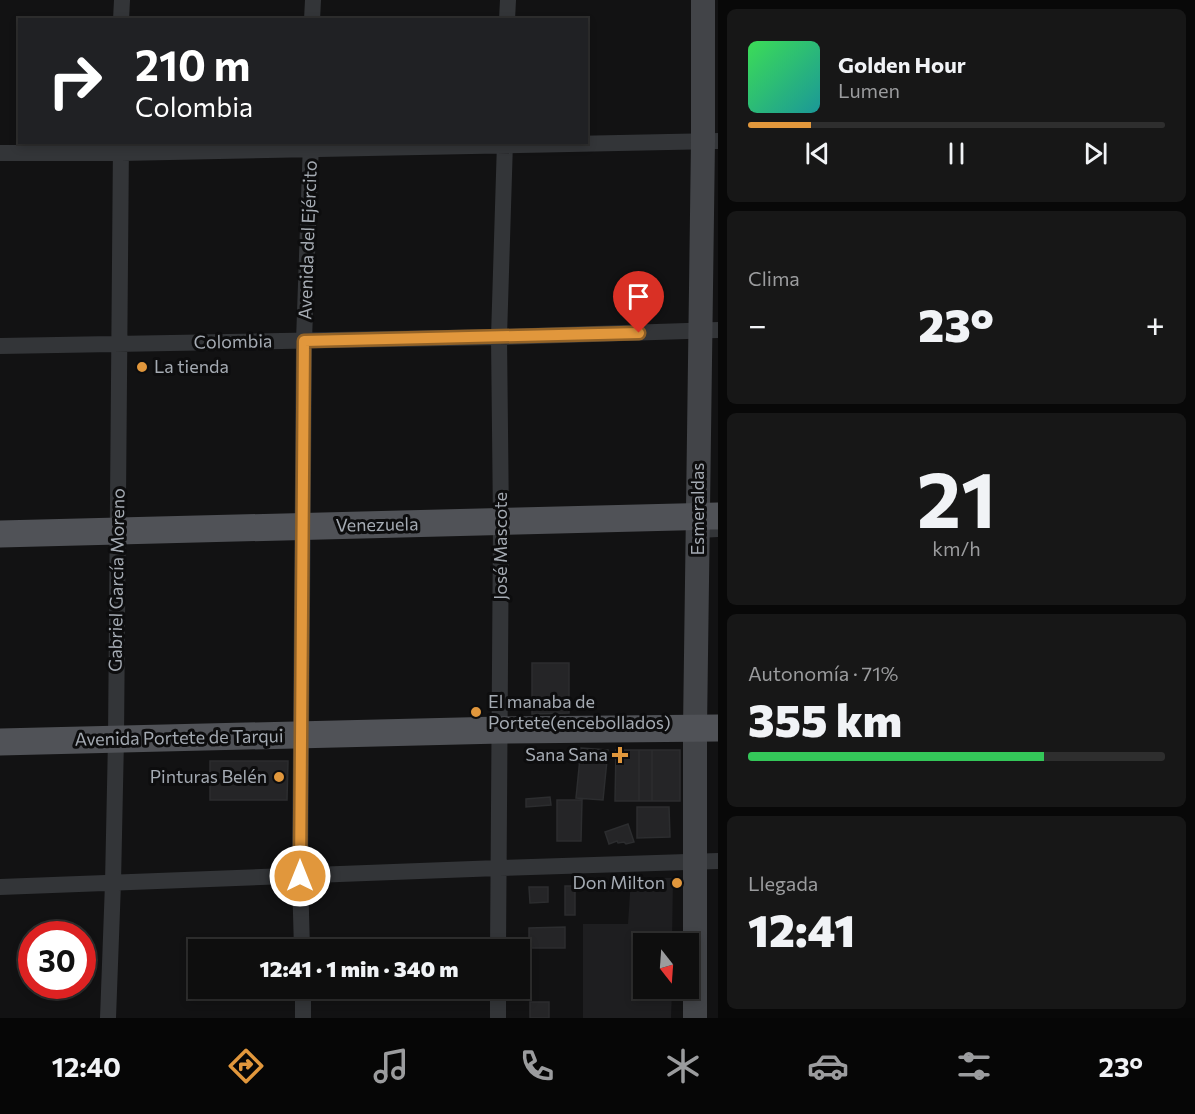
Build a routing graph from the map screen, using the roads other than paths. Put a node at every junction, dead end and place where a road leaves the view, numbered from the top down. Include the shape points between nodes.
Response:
1 (122, 0) edge
2 (313, 0) edge
3 (508, 0) edge
4 (688, 0) edge
5 (703, 0) edge
6 (122, 18) edge
7 (312, 18) edge
8 (507, 18) edge
9 (702, 141) edge
10 (588, 143) edge
11 (505, 144) edge
12 (311, 146) edge
13 (121, 148) edge
14 (0, 153) edge
15 (701, 330) edge
16 (499, 337) junction
17 (304, 341) junction
18 (119, 344) junction
19 (0, 346) edge
20 (501, 522) junction
21 (703, 523) edge
22 (303, 526) junction
23 (118, 531) junction
24 (0, 534) edge
25 (699, 729) edge
26 (501, 730) junction
27 (301, 735) junction
28 (116, 739) junction
29 (0, 742) edge
30 (698, 862) edge
31 (499, 868) junction
32 (300, 876) junction
33 (113, 883) junction
34 (0, 887) edge
35 (685, 933) edge
36 (302, 939) edge
37 (498, 939) edge
38 (303, 999) edge
39 (498, 999) edge
40 (683, 999) edge
41 (108, 1018) edge
42 (303, 1018) edge
43 (498, 1018) edge
44 (683, 1018) edge
45 (695, 1018) edge

1 - 6 street
2 - 7 street
3 - 8 street
4 - 9 main road, Esmeraldas
5 - 9 main road, Esmeraldas
9 - 10 street
9 - 15 main road, Esmeraldas
11 - 12 street
11 - 16 street, José Mascote
12 - 13 street
12 - 17 street, Avenida del Ejército
13 - 14 street
13 - 18 street, Gabriel García Moreno
15 - 16 street, Colombia
15 - 21 main road, Esmeraldas
16 - 17 street, Colombia
16 - 20 street, José Mascote
17 - 18 street, Colombia
17 - 22 street, Avenida del Ejército
18 - 19 street, Colombia
18 - 23 street, Gabriel García Moreno
20 - 21 main road, Venezuela
20 - 22 main road, Venezuela
20 - 26 street, José Mascote
21 - 25 main road, Esmeraldas
22 - 23 main road, Venezuela
22 - 27 street, Avenida del Ejército
23 - 24 main road, Venezuela
23 - 28 street, Gabriel García Moreno
25 - 26 main road, Avenida Portete de Tarqui
25 - 30 main road, Esmeraldas
26 - 27 main road, Avenida Portete de Tarqui
26 - 31 street, José Mascote
27 - 28 main road, Avenida Portete de Tarqui
27 - 32 street, Avenida del Ejército
28 - 29 main road, Avenida Portete de Tarqui
28 - 33 street, Gabriel García Moreno
30 - 31 street
30 - 35 main road, Esmeraldas
30 - 45 main road, Esmeraldas
31 - 32 street
31 - 37 street, José Mascote
32 - 33 street
32 - 36 street, Avenida del Ejército
33 - 34 street
33 - 41 street, Gabriel García Moreno
38 - 42 street
39 - 43 street
40 - 44 main road

